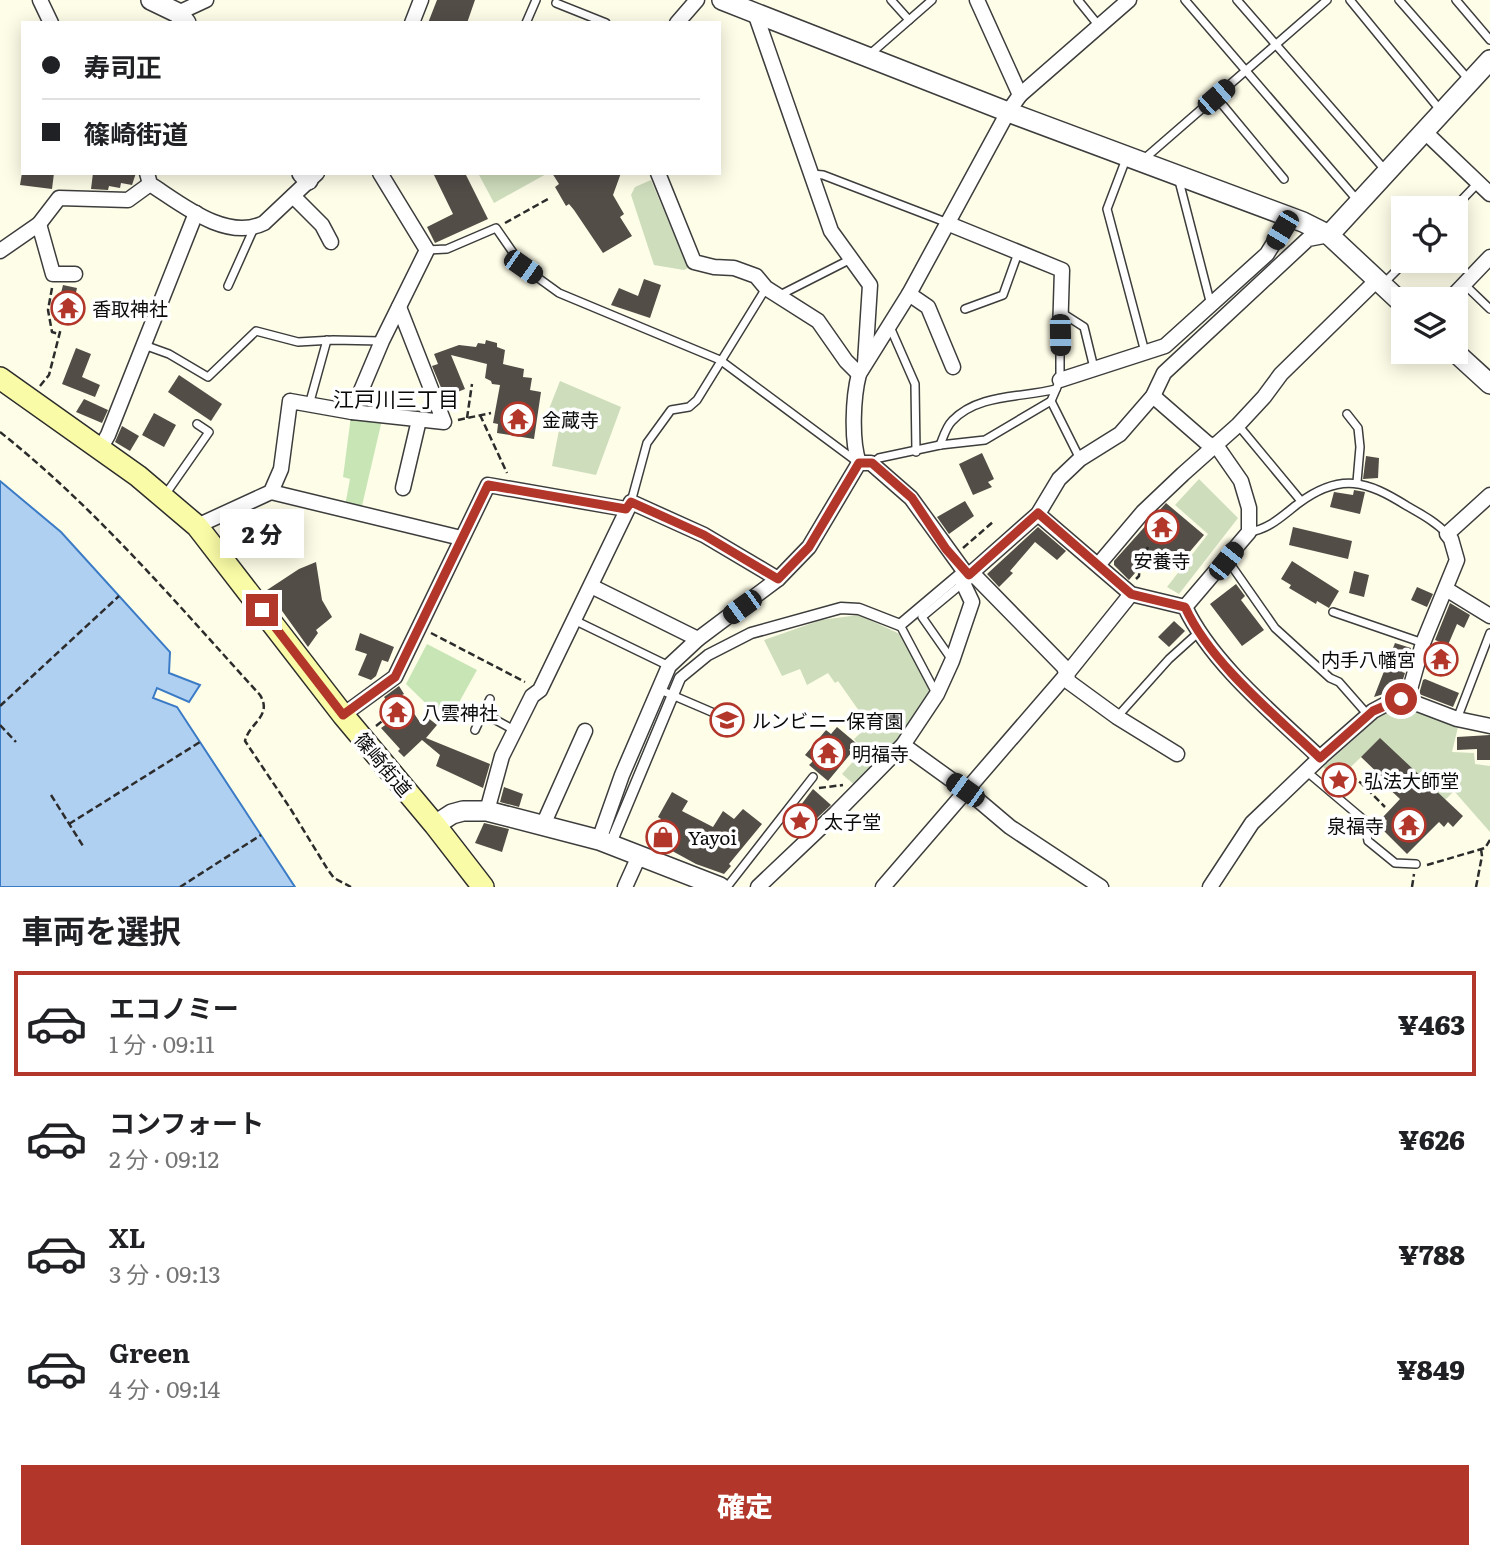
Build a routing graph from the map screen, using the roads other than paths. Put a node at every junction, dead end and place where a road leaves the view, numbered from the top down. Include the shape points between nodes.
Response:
1 (40, 0) edge
2 (151, 0) edge
3 (206, 0) edge
4 (421, 0) edge
5 (536, 0) edge
6 (697, 0) edge
7 (891, 0) edge
8 (932, 0) edge
9 (977, 0) edge
10 (1078, 0) edge
11 (1128, 0) edge
12 (1185, 0) edge
13 (1237, 0) edge
14 (1312, 0) edge
15 (1327, 0) edge
16 (1350, 0) edge
17 (1399, 0) edge
18 (1456, 0) edge
19 (730, 1) edge
20 (555, 3) dead end
21 (1318, 8) junction
22 (755, 13) junction
23 (180, 14) edge
24 (909, 20) junction
25 (50, 21) edge
26 (413, 21) edge
27 (527, 21) edge
28 (601, 21) edge
29 (679, 21) edge
30 (1099, 26) junction
31 (1490, 40) edge
32 (1276, 44) junction
33 (867, 57) junction
34 (1490, 60) edge
35 (1246, 71) junction
36 (1471, 82) junction
37 (1020, 95) junction
38 (1216, 97) junction
39 (1008, 112) junction
40 (1442, 112) junction
41 (1424, 131) junction
42 (1134, 159) junction
43 (1386, 171) junction
44 (811, 174) junction
45 (309, 175) edge
46 (381, 175) edge
47 (659, 175) edge
48 (1177, 175) junction
49 (148, 179) edge
50 (1284, 179) dead end
51 (1478, 183) junction
52 (1490, 194) edge
53 (1466, 196) edge
54 (293, 197) junction
55 (1359, 202) junction
56 (196, 214) junction
57 (1290, 216) junction
58 (949, 223) junction
59 (40, 224) junction
60 (255, 228) junction
61 (1329, 235) junction
62 (331, 242) dead end
63 (427, 250) junction
64 (0, 251) edge
65 (1018, 253) junction
66 (1490, 257) edge
67 (849, 260) junction
68 (1391, 273) edge
69 (75, 274) dead end
70 (1378, 283) junction
71 (1464, 285) joint
72 (228, 286) dead end
73 (766, 288) junction
74 (909, 294) junction
75 (1391, 294) edge
76 (780, 295) junction
77 (1211, 305) junction
78 (399, 307) junction
79 (965, 309) dead end
80 (1490, 309) edge
81 (1062, 313) junction
82 (890, 326) junction
83 (1060, 335) joint
84 (327, 340) junction
85 (382, 341) junction
86 (143, 345) junction
87 (1146, 352) junction
88 (720, 360) junction
89 (1468, 364) edge
90 (953, 367) dead end
91 (1094, 368) junction
92 (862, 369) junction
93 (0, 378) edge
94 (1490, 384) edge
95 (1058, 385) junction
96 (1153, 396) junction
97 (1051, 401) junction
98 (309, 405) junction
99 (352, 412) junction
100 (1347, 414) dead end
101 (419, 420) junction
102 (197, 424) dead end
103 (1238, 425) junction
104 (940, 446) junction
105 (1213, 446) junction
106 (100, 449) junction
107 (916, 452) junction
108 (1080, 458) junction
109 (865, 463) junction
110 (1357, 482) junction
111 (403, 488) dead end
112 (271, 492) junction
113 (1490, 495) edge
114 (163, 498) junction
115 (1301, 501) junction
116 (629, 505) junction
117 (1038, 513) junction
118 (197, 526) junction
119 (1248, 532) junction
120 (1447, 534) junction
121 (461, 538) junction
122 (1099, 564) junction
123 (1231, 565) dead end
124 (965, 577) junction
125 (778, 579) junction
126 (591, 586) junction
127 (1446, 589) junction
128 (1130, 592) junction
129 (1185, 607) junction
130 (1332, 612) dead end
131 (1490, 616) edge
132 (574, 620) junction
133 (900, 625) junction
134 (1200, 631) junction
135 (1490, 633) edge
136 (698, 639) junction
137 (1423, 643) junction
138 (952, 661) junction
139 (669, 667) junction
140 (1066, 675) junction
141 (658, 689) junction
142 (936, 694) junction
143 (673, 696) junction
144 (490, 699) dead end
145 (1407, 700) junction
146 (483, 713) junction
147 (343, 715) junction
148 (1368, 715) junction
149 (721, 716) dead end
150 (1117, 717) junction
151 (1457, 719) junction
152 (1490, 726) edge
153 (475, 730) dead end
154 (514, 730) junction
155 (586, 731) dead end
156 (903, 745) junction
157 (1177, 754) dead end
158 (1321, 757) junction
159 (1306, 771) junction
160 (812, 779) road end
161 (965, 790) junction
162 (487, 811) junction
163 (435, 825) junction
164 (543, 825) junction
165 (606, 838) junction
166 (639, 856) junction
167 (1416, 864) road end
168 (483, 887) edge
169 (625, 887) edge
170 (720, 887) edge
171 (727, 887) edge
172 (758, 887) edge
173 (883, 887) edge
174 (1101, 887) edge
175 (1210, 887) edge

1 - 25 street
2 - 23 street
3 - 23 street
4 - 26 street
5 - 27 lane
6 - 29 street
7 - 24 lane
8 - 24 lane
9 - 37 street
10 - 30 lane
11 - 30 street
12 - 35 lane
13 - 32 lane
14 - 21 lane
15 - 21 lane
16 - 40 lane
17 - 36 lane
18 - 31 lane
19 - 22 street
20 - 28 lane
21 - 32 lane
22 - 33 street
22 - 44 street
24 - 33 lane
30 - 37 street
32 - 35 lane
32 - 43 lane
33 - 39 street
34 - 36 street
35 - 38 lane
35 - 55 lane
36 - 40 street
37 - 39 street
38 - 42 lane
38 - 50 lane
39 - 42 street
39 - 58 street
40 - 41 street
41 - 43 street
41 - 51 street
42 - 48 street
42 - 87 lane via 1107,209
43 - 55 street
44 - 58 lane
44 - 67 street via 831,231
45 - 54 street
46 - 63 street
47 - 73 street via 694,262 734,268 756,276
48 - 57 street
48 - 77 lane
49 - 56 street
49 - 59 street via 128,200 59,198
51 - 52 street
51 - 53 lane
54 - 60 street
54 - 62 street via 322,225
55 - 61 street
56 - 60 street via 225,226
56 - 86 street
57 - 61 street
57 - 77 street via 1267,254
58 - 65 street
58 - 74 street
59 - 64 street
59 - 69 street via 54,274
60 - 72 lane
61 - 70 street
61 - 96 street via 1308,239 1164,373
63 - 78 street
63 - 88 lane via 447,249 496,228 523,267 559,293
65 - 79 lane via 1003,295
65 - 81 street via 1062,270
66 - 71 street
67 - 76 lane
67 - 92 street via 870,285
68 - 70 lane
70 - 75 street
70 - 103 street via 1281,374
71 - 80 lane
73 - 76 street
73 - 88 lane
74 - 82 street
74 - 90 street via 928,307
76 - 92 street via 818,321 846,361
77 - 87 street via 1166,346
78 - 85 street
78 - 101 street via 444,422
81 - 83 street
81 - 91 lane via 1084,327
82 - 92 street
82 - 107 lane via 915,384
83 - 95 lane
84 - 85 lane
84 - 86 lane via 298,342 256,331 208,377
84 - 98 lane
85 - 99 street
86 - 106 street
87 - 91 street
88 - 109 lane
88 - 116 lane via 697,400 689,407 671,410 647,443
89 - 94 street
91 - 95 street
92 - 109 street via 856,384 855,450
93 - 106 main road, 篠崎街道
95 - 97 lane
95 - 104 lane via 967,410 951,421
96 - 105 street
96 - 108 street via 1119,434
97 - 104 lane via 985,440
97 - 108 lane
98 - 99 street
98 - 112 street via 290,401 281,469
99 - 101 street
100 - 110 lane via 1358,428
101 - 111 street
102 - 114 lane via 208,432
103 - 105 street
103 - 115 lane
104 - 107 lane
105 - 119 street via 1241,481 1249,508
105 - 122 street via 1143,512
106 - 114 main road, 篠崎街道
107 - 109 lane
108 - 117 street via 1059,479
109 - 124 street via 912,498
109 - 125 street via 809,547
110 - 115 lane via 1332,485
110 - 120 lane via 1385,492
112 - 118 street
112 - 121 street
113 - 120 street
114 - 118 main road, 篠崎街道
115 - 119 lane via 1269,526
116 - 121 street via 488,485
116 - 125 street via 704,535
116 - 126 street
117 - 122 street
117 - 124 street
118 - 147 main road, 篠崎街道
119 - 129 street
120 - 127 street via 1457,561
121 - 147 street via 395,677
122 - 128 street
123 - 148 lane via 1275,628 1339,682
124 - 133 street
124 - 138 street via 972,602
124 - 138 lane via 922,617
124 - 140 street via 976,576 1064,667
125 - 136 street
126 - 132 street
126 - 136 street
127 - 131 street
127 - 137 street
128 - 129 street
128 - 140 street
129 - 134 street
130 - 137 lane
132 - 139 lane
132 - 154 street via 540,690
133 - 142 lane
133 - 143 street via 841,608 751,633 708,655 680,678
134 - 150 lane
134 - 158 street via 1232,673
135 - 151 lane
136 - 139 street
137 - 145 street
138 - 142 street
139 - 141 street
140 - 150 street
140 - 161 street
141 - 143 lane
141 - 165 street via 622,775
142 - 156 street
143 - 149 lane
143 - 165 street
144 - 146 lane
145 - 148 street via 1390,702
145 - 151 street
146 - 153 lane
146 - 154 lane
147 - 163 main road, 篠崎街道
148 - 158 street
150 - 157 street
151 - 152 street
154 - 162 street
155 - 164 street
156 - 161 street
156 - 172 street
158 - 159 street
159 - 167 lane via 1364,820 1368,841 1395,863
159 - 175 street via 1252,823
160 - 171 lane
161 - 173 street
161 - 174 street via 1010,827
162 - 163 street via 463,811
162 - 164 street
163 - 168 main road, 篠崎街道
164 - 165 street
165 - 166 street
166 - 169 street
166 - 170 street

